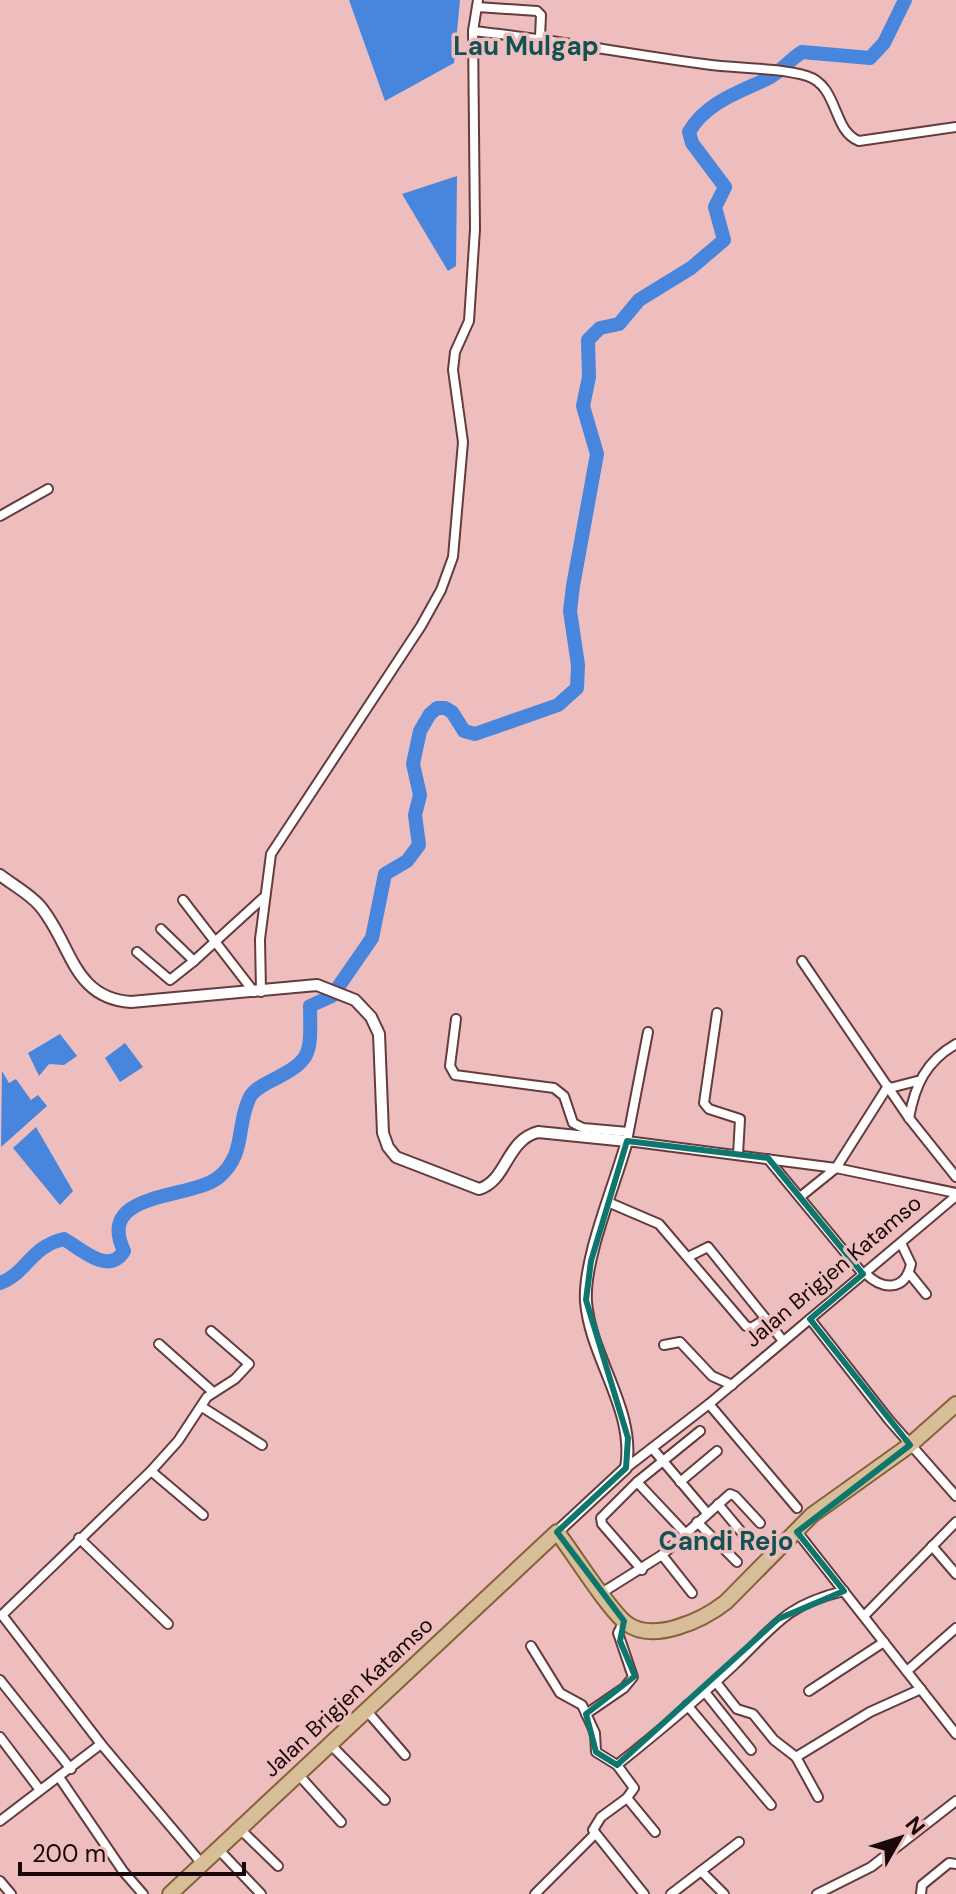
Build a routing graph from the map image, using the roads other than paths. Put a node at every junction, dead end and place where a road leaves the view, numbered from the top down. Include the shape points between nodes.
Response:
1 (478, 3) edge
2 (473, 31) junction
3 (540, 37) junction
4 (956, 127) edge
5 (48, 489) dead end
6 (0, 516) edge
7 (0, 875) edge
8 (263, 898) junction
9 (183, 900) dead end
10 (161, 929) dead end
11 (215, 941) junction
12 (137, 952) dead end
13 (194, 961) junction
14 (802, 961) dead end
15 (258, 992) junction
16 (717, 1013) dead end
17 (456, 1019) dead end
18 (648, 1032) dead end
19 (956, 1044) edge
20 (917, 1081) junction
21 (889, 1087) junction
22 (909, 1118) junction
23 (628, 1136) junction
24 (738, 1155) junction
25 (768, 1158) junction
26 (836, 1168) junction
27 (956, 1177) edge
28 (956, 1194) edge
29 (800, 1197) junction
30 (610, 1203) junction
31 (901, 1243) junction
32 (690, 1256) junction
33 (864, 1273) junction
34 (909, 1273) junction
35 (926, 1294) dead end
36 (766, 1319) junction
37 (810, 1319) junction
38 (211, 1331) dead end
39 (783, 1341) junction
40 (159, 1344) dead end
41 (664, 1345) dead end
42 (732, 1385) junction
43 (213, 1392) junction
44 (709, 1404) junction
45 (956, 1404) edge
46 (202, 1407) junction
47 (700, 1431) dead end
48 (262, 1445) dead end
49 (910, 1445) junction
50 (652, 1448) junction
51 (717, 1451) dead end
52 (662, 1461) junction
53 (626, 1468) junction
54 (151, 1471) junction
55 (637, 1482) junction
56 (680, 1482) junction
57 (956, 1496) edge
58 (718, 1504) junction
59 (797, 1508) dead end
60 (707, 1513) junction
61 (203, 1515) dead end
62 (697, 1522) junction
63 (956, 1522) edge
64 (760, 1523) dead end
65 (557, 1532) junction
66 (685, 1533) junction
67 (798, 1533) junction
68 (79, 1538) junction
69 (748, 1540) dead end
70 (932, 1546) junction
71 (662, 1555) junction
72 (737, 1562) dead end
73 (642, 1570) junction
74 (956, 1574) edge
75 (844, 1591) junction
76 (603, 1592) junction
77 (692, 1593) dead end
78 (1, 1616) edge
79 (864, 1616) junction
80 (624, 1621) junction
81 (168, 1624) dead end
82 (956, 1628) edge
83 (884, 1642) junction
84 (531, 1646) dead end
85 (907, 1671) junction
86 (0, 1680) edge
87 (715, 1681) junction
88 (921, 1689) junction
89 (704, 1691) junction
90 (809, 1691) dead end
91 (687, 1705) junction
92 (366, 1709) junction
93 (586, 1714) junction
94 (956, 1734) edge
95 (0, 1737) edge
96 (329, 1743) junction
97 (101, 1744) junction
98 (751, 1750) dead end
99 (405, 1755) dead end
100 (796, 1757) junction
101 (617, 1765) junction
102 (71, 1769) junction
103 (297, 1773) junction
104 (59, 1777) junction
105 (40, 1790) junction
106 (818, 1797) dead end
107 (627, 1798) junction
108 (385, 1800) dead end
109 (956, 1801) edge
110 (771, 1805) dead end
111 (0, 1821) edge
112 (341, 1822) dead end
113 (241, 1830) junction
114 (655, 1832) dead end
115 (595, 1834) junction
116 (739, 1842) dead end
117 (219, 1850) junction
118 (956, 1864) edge
119 (203, 1865) junction
120 (278, 1866) dead end
121 (701, 1871) junction
122 (0, 1881) edge
123 (11, 1894) edge
124 (143, 1894) edge
125 (170, 1894) edge
126 (261, 1894) edge
127 (535, 1894) edge
128 (644, 1894) edge
129 (671, 1894) edge
130 (724, 1894) edge
131 (817, 1894) edge
132 (921, 1894) edge

1 - 2 street
1 - 3 street via 537,11
2 - 3 street
2 - 8 street via 475,229 469,321 453,370 463,442 453,557 421,626 271,854
3 - 4 street via 808,76 822,84 849,136 859,141
5 - 6 street
7 - 15 street via 41,907 99,995 131,1002
8 - 11 street
8 - 15 street
9 - 11 street
10 - 13 street
11 - 13 street
11 - 15 street
12 - 13 street via 170,980
14 - 21 street
15 - 23 street via 317,985 355,1000 371,1017 379,1034 383,1133 396,1157 479,1189 490,1184 515,1144 529,1134
16 - 24 street via 704,1103 740,1119
17 - 23 street via 450,1066 455,1075 554,1088 564,1096 573,1123
18 - 23 street
19 - 20 street
20 - 21 street
20 - 22 street
21 - 22 street
21 - 26 street
22 - 27 street
23 - 24 street
23 - 30 street
24 - 25 street
25 - 26 street
25 - 29 street
26 - 28 street
26 - 29 street
28 - 31 street, Jalan Brigjen Katamso
29 - 33 street
30 - 32 street via 659,1224
30 - 53 street via 591,1261 586,1300 628,1438
31 - 33 street, Jalan Brigjen Katamso
31 - 34 street via 910,1257
32 - 36 street via 746,1326
32 - 36 street via 708,1247
33 - 34 street via 887,1287
33 - 37 street, Jalan Brigjen Katamso
34 - 35 street
36 - 39 street
37 - 39 street, Jalan Brigjen Katamso
37 - 49 street
38 - 43 street via 250,1363
39 - 42 street, Jalan Brigjen Katamso
40 - 43 street
41 - 42 street via 680,1342 712,1376
42 - 44 street, Jalan Brigjen Katamso
43 - 46 street
44 - 50 street, Jalan Brigjen Katamso
44 - 59 street
45 - 49 main road
46 - 48 street
46 - 54 street
47 - 52 street
49 - 57 street
49 - 67 main road via 833,1498
50 - 52 street
50 - 53 street, Jalan Brigjen Katamso
51 - 56 street
52 - 55 street
52 - 56 street
53 - 65 street
54 - 61 street
54 - 68 street
55 - 66 street
55 - 73 street via 600,1520
56 - 60 street
58 - 60 street
58 - 64 street via 734,1494
58 - 69 street
60 - 62 street
62 - 66 street
62 - 72 street
63 - 70 street
65 - 76 main road
65 - 92 main road, Jalan Brigjen Katamso
66 - 71 street
67 - 75 street
67 - 80 main road via 712,1612 654,1630
68 - 78 street
68 - 81 street
70 - 74 street
70 - 79 street
71 - 73 street
71 - 77 street
73 - 76 street
75 - 79 street
75 - 87 street via 778,1619
76 - 80 main road
78 - 97 street
79 - 83 street
80 - 93 street via 618,1633 633,1677
82 - 85 street
83 - 85 street
83 - 90 street
84 - 93 street via 560,1693 579,1702
85 - 88 street
86 - 102 street
87 - 89 street
87 - 100 street via 737,1709 753,1714
88 - 94 street
88 - 100 street via 870,1712
89 - 91 street
89 - 98 street
91 - 101 street
91 - 110 street
92 - 96 main road, Jalan Brigjen Katamso
92 - 99 street
93 - 101 street via 596,1752
95 - 105 street
96 - 103 main road, Jalan Brigjen Katamso
96 - 108 street
97 - 102 street
97 - 119 street
100 - 106 street
101 - 107 street via 634,1788
102 - 104 street
103 - 112 street
103 - 113 main road, Jalan Brigjen Katamso
104 - 105 street
104 - 124 street
105 - 111 street
107 - 114 street
107 - 115 street via 595,1824
109 - 131 street via 871,1867
113 - 117 main road, Jalan Brigjen Katamso
113 - 120 street
115 - 127 street
115 - 128 street
116 - 121 street
117 - 119 main road, Jalan Brigjen Katamso
117 - 126 street
118 - 132 street via 949,1863 922,1885
119 - 125 main road, Jalan Brigjen Katamso
121 - 129 street
121 - 130 street
122 - 123 street

